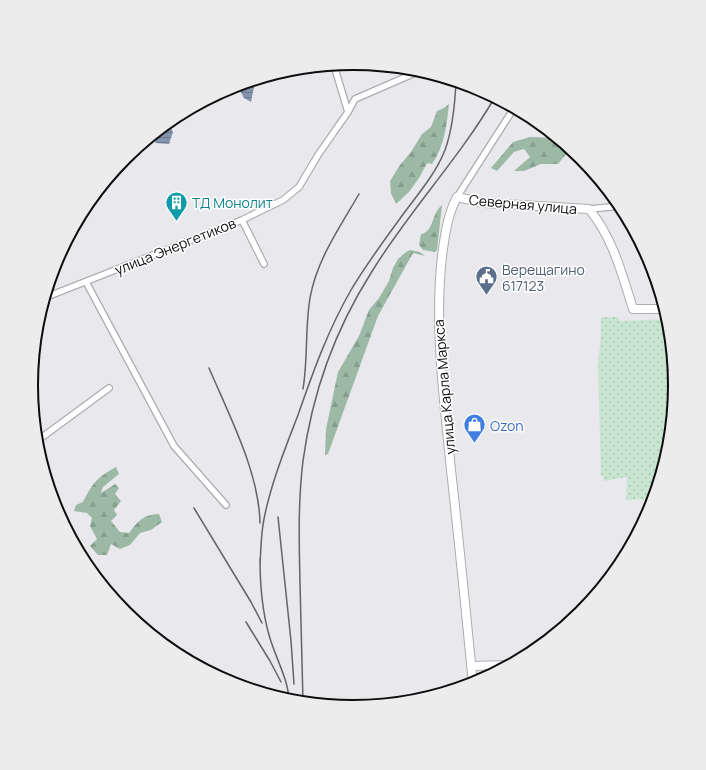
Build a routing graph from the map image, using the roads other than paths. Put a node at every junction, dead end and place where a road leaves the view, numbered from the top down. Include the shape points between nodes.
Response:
1 (336, 71) edge
2 (410, 75) edge
3 (348, 112) junction
4 (511, 113) edge
5 (457, 197) junction
6 (613, 207) edge
7 (589, 209) junction
8 (242, 220) junction
9 (264, 264) dead end
10 (86, 282) junction
11 (51, 295) edge
12 (658, 309) edge
13 (109, 388) dead end
14 (43, 437) edge
15 (226, 505) dead end
16 (497, 665) edge
17 (471, 666) junction
18 (472, 677) edge

1 - 3 street
2 - 3 street, улица Энергетиков via 355,99
3 - 8 street, улица Энергетиков via 318,154 299,187 283,200
4 - 5 street, улица Карла Маркса
5 - 7 street, Северная улица via 484,203
5 - 17 street, улица Карла Маркса via 444,236 438,319
6 - 7 street, Северная улица
7 - 12 street, Северная улица via 615,254 633,309
8 - 9 street
8 - 10 street, улица Энергетиков
10 - 11 street, улица Энергетиков
10 - 15 street via 174,446
13 - 14 street
16 - 17 street
17 - 18 street, улица Карла Маркса

